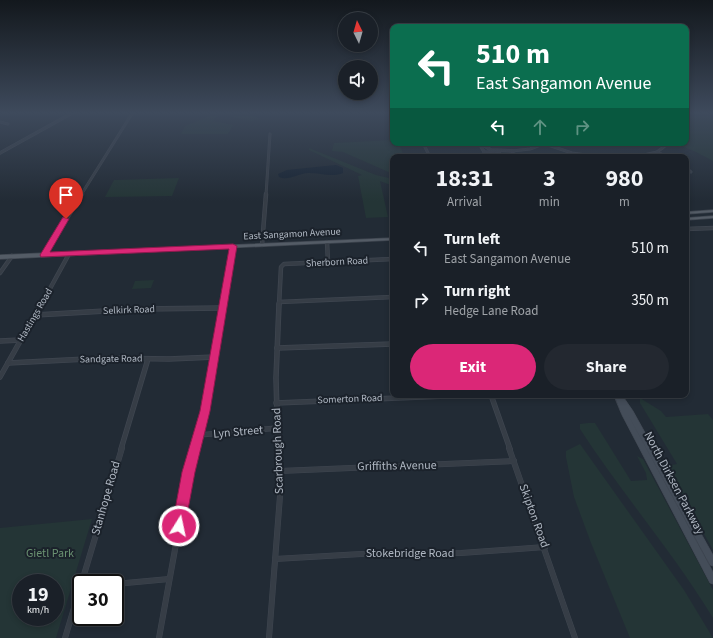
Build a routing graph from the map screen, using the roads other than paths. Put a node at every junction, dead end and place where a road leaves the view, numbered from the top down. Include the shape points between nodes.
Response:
1 (22, 142) edge
2 (114, 142) edge
3 (269, 142) edge
4 (481, 146) edge
5 (486, 146) edge
6 (536, 146) edge
7 (551, 146) edge
8 (665, 146) edge
9 (514, 151) junction
10 (484, 152) joint
11 (501, 152) junction
12 (657, 152) junction
13 (0, 154) edge
14 (493, 154) edge
15 (579, 154) edge
16 (648, 154) edge
17 (661, 154) edge
18 (713, 211) edge
19 (689, 213) edge
20 (713, 216) edge
21 (689, 219) edge
22 (713, 228) edge
23 (689, 229) edge
24 (390, 240) edge
25 (327, 242) junction
26 (262, 245) junction
27 (233, 246) junction
28 (69, 254) junction
29 (44, 255) junction
30 (12, 256) junction
31 (0, 257) edge
32 (390, 259) edge
33 (328, 262) junction
34 (282, 265) joint
35 (0, 273) edge
36 (390, 297) edge
37 (279, 302) junction
38 (223, 308) junction
39 (35, 315) junction
40 (21, 340) junction
41 (0, 341) edge
42 (390, 344) edge
43 (277, 348) junction
44 (215, 357) junction
45 (148, 359) junction
46 (8, 363) junction
47 (0, 377) edge
48 (390, 398) edge
49 (390, 398) edge
50 (424, 398) edge
51 (492, 398) edge
52 (619, 398) edge
53 (620, 398) edge
54 (276, 403) junction
55 (278, 428) junction
56 (199, 435) junction
57 (514, 461) junction
58 (280, 471) junction
59 (544, 547) junction
60 (275, 559) junction
61 (713, 562) edge
62 (84, 574) edge
63 (169, 579) junction
64 (713, 580) edge
65 (124, 583) edge
66 (72, 615) edge
67 (65, 638) edge
68 (159, 638) edge
69 (269, 638) edge
70 (575, 638) edge

1 - 13 street
2 - 29 street
3 - 26 street
4 - 10 street
5 - 9 street via 493,150
6 - 9 street
7 - 15 street
8 - 12 street
9 - 11 street
10 - 11 street
11 - 14 street
12 - 16 street
12 - 17 street
18 - 19 main road
20 - 21 main road
22 - 23 street
24 - 25 main road, East Sangamon Avenue
25 - 26 main road, East Sangamon Avenue
25 - 33 street
26 - 27 main road, East Sangamon Avenue
27 - 28 main road, East Sangamon Avenue
27 - 38 street
28 - 29 main road, East Sangamon Avenue
28 - 39 street, Hastings Road
29 - 30 main road, East Sangamon Avenue
30 - 31 main road, East Sangamon Avenue
30 - 35 street
32 - 33 street, Sherborn Road
33 - 34 street, Sherborn Road
34 - 37 street, Scarbrough Road
36 - 37 street
37 - 43 street, Scarbrough Road
38 - 39 street, Selkirk Road via 141,309
38 - 44 street
39 - 40 street, Hastings Road
40 - 41 street
40 - 46 street, Hastings Road
42 - 43 street
43 - 54 street, Scarbrough Road
44 - 45 street, Sandgate Road
44 - 56 street
45 - 46 street, Sandgate Road via 107,358
45 - 62 street, Stanhope Road
46 - 47 street, Hastings Road
48 - 54 street, Somerton Road
49 - 50 street, Somerton Road
51 - 57 street, Skipton Road
52 - 64 main road, North Dirksen Parkway via 624,413
53 - 61 main road, North Dirksen Parkway via 631,413
54 - 55 street, Scarbrough Road
55 - 56 street, Lyn Street
55 - 58 street, Scarbrough Road
56 - 63 street via 188,472
57 - 58 street, Griffiths Avenue
57 - 59 street, Skipton Road
58 - 60 street, Scarbrough Road
59 - 60 street, Stokebridge Road via 461,553 361,554
59 - 70 street, Skipton Road
60 - 69 street, Scarbrough Road
63 - 65 street
63 - 68 street
66 - 67 street, Stanhope Road

